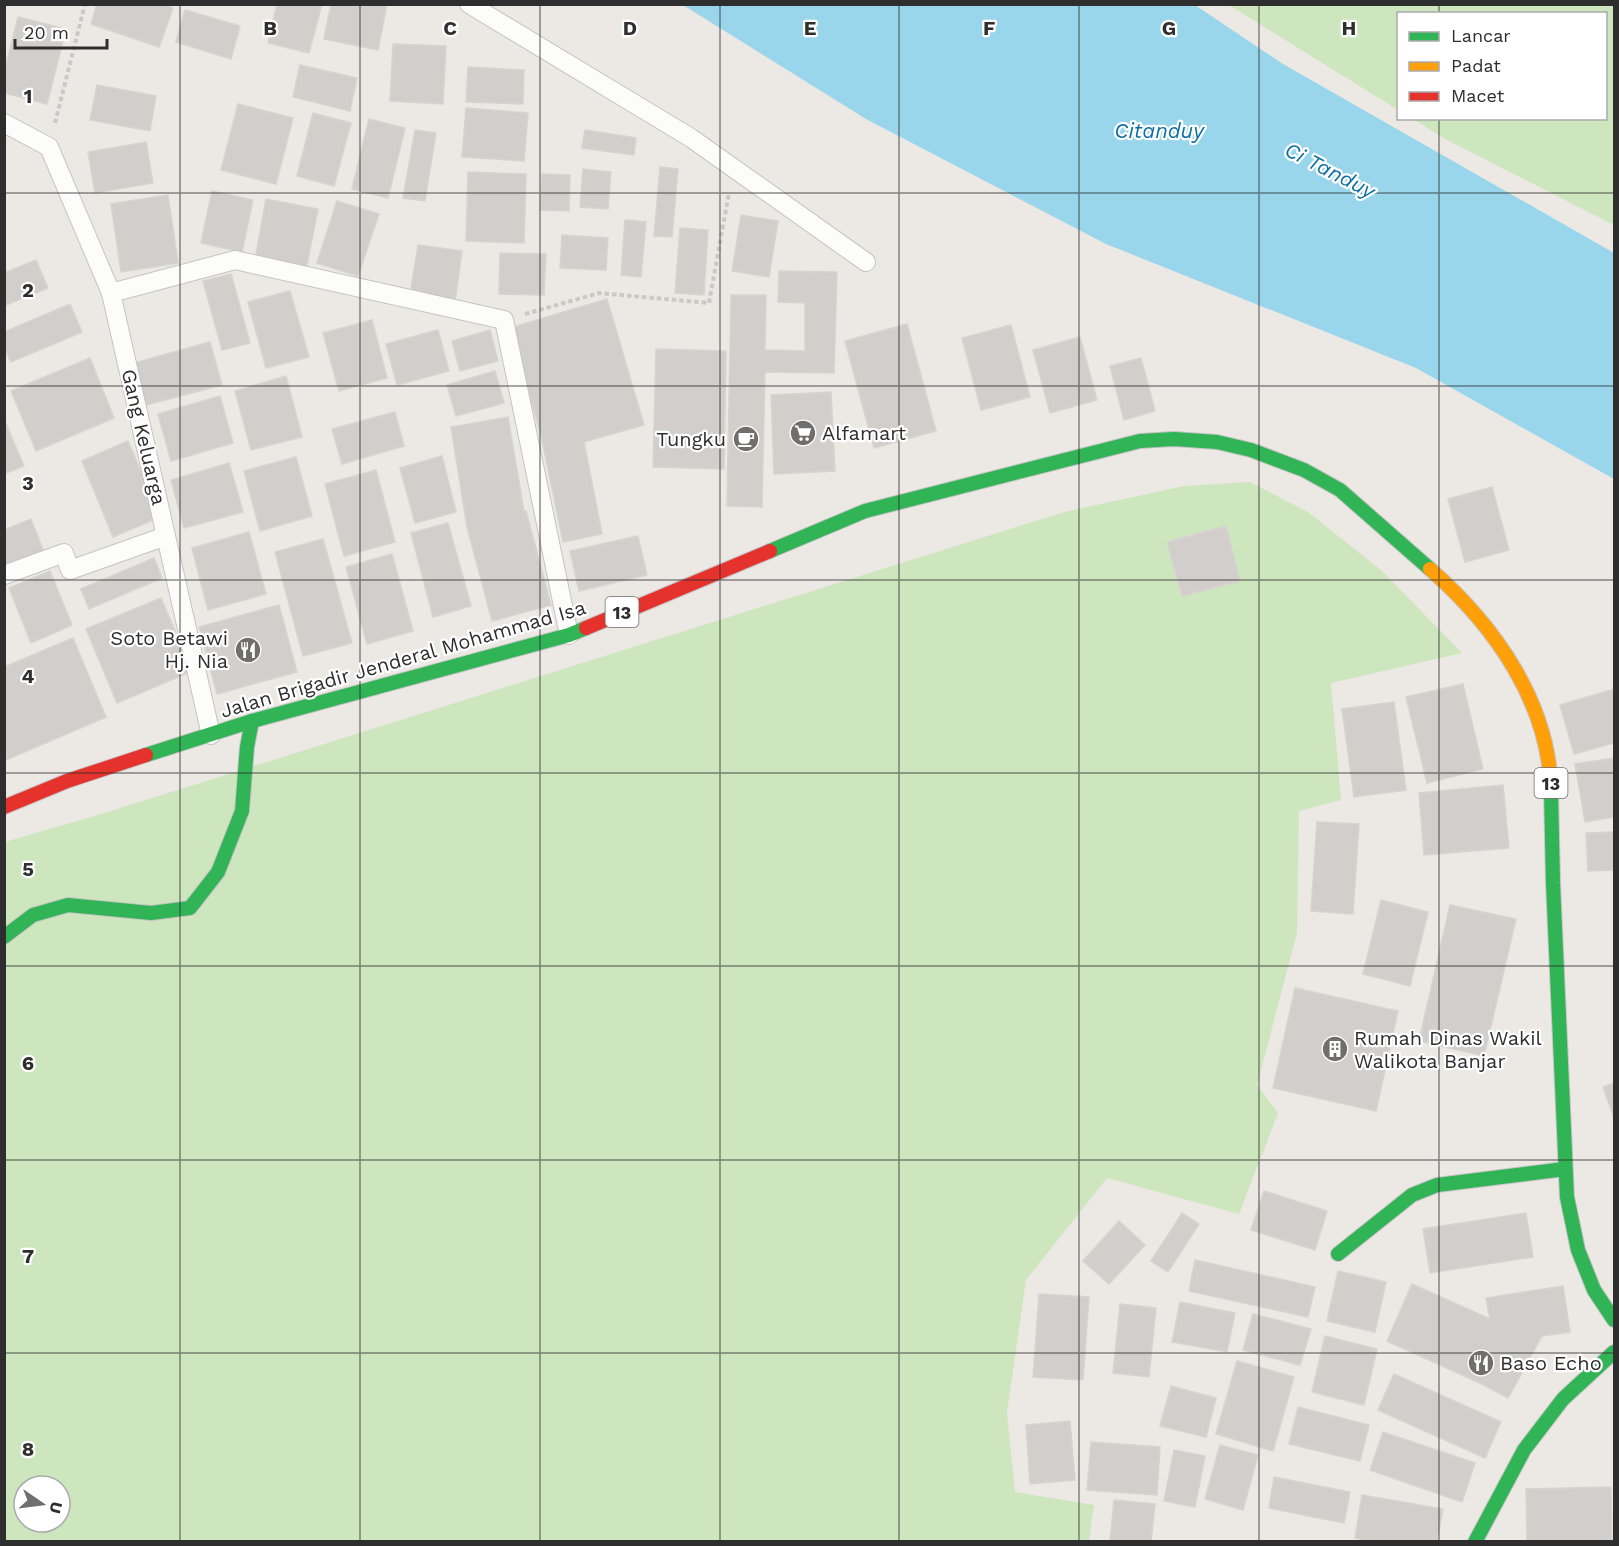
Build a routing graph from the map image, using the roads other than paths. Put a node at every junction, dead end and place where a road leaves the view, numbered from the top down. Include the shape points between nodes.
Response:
1 (469, 4) edge
2 (4, 123) edge
3 (866, 262) dead end
4 (111, 293) junction
5 (166, 536) junction
6 (4, 575) edge
7 (569, 635) junction
8 (252, 721) junction
9 (211, 735) junction
10 (4, 807) edge
11 (4, 937) edge
12 (1565, 1169) junction
13 (1338, 1254) dead end
14 (1614, 1320) edge
15 (1614, 1352) edge
16 (1475, 1542) edge

1 - 3 lane via 670,126
2 - 4 lane, Gang Keluarga via 49,147
4 - 5 lane, Gang Keluarga
4 - 7 lane via 235,260 504,320
5 - 6 lane via 70,570 64,553
5 - 9 lane, Gang Keluarga
7 - 8 main road, Jalan Brigadir Jenderal Mohammad Isa / 13
7 - 12 main road, Jalan Brigadir Jenderal Mohammad Isa / 13 via 865,511 1140,441 1217,442 1305,470 1340,490 1456,592 1501,646 1525,686 1551,773
8 - 9 main road, Jalan Brigadir Jenderal Mohammad Isa / 13
8 - 11 main road via 242,811 218,872 190,908 151,914 68,905 33,915
9 - 10 main road, Jalan Brigadir Jenderal Mohammad Isa / 13 via 67,781
12 - 13 main road via 1437,1185 1412,1195
12 - 14 main road, Jalan Brigadir Jenderal Mohammad Isa / 13 via 1578,1250 1594,1290
15 - 16 main road via 1563,1399 1524,1449

